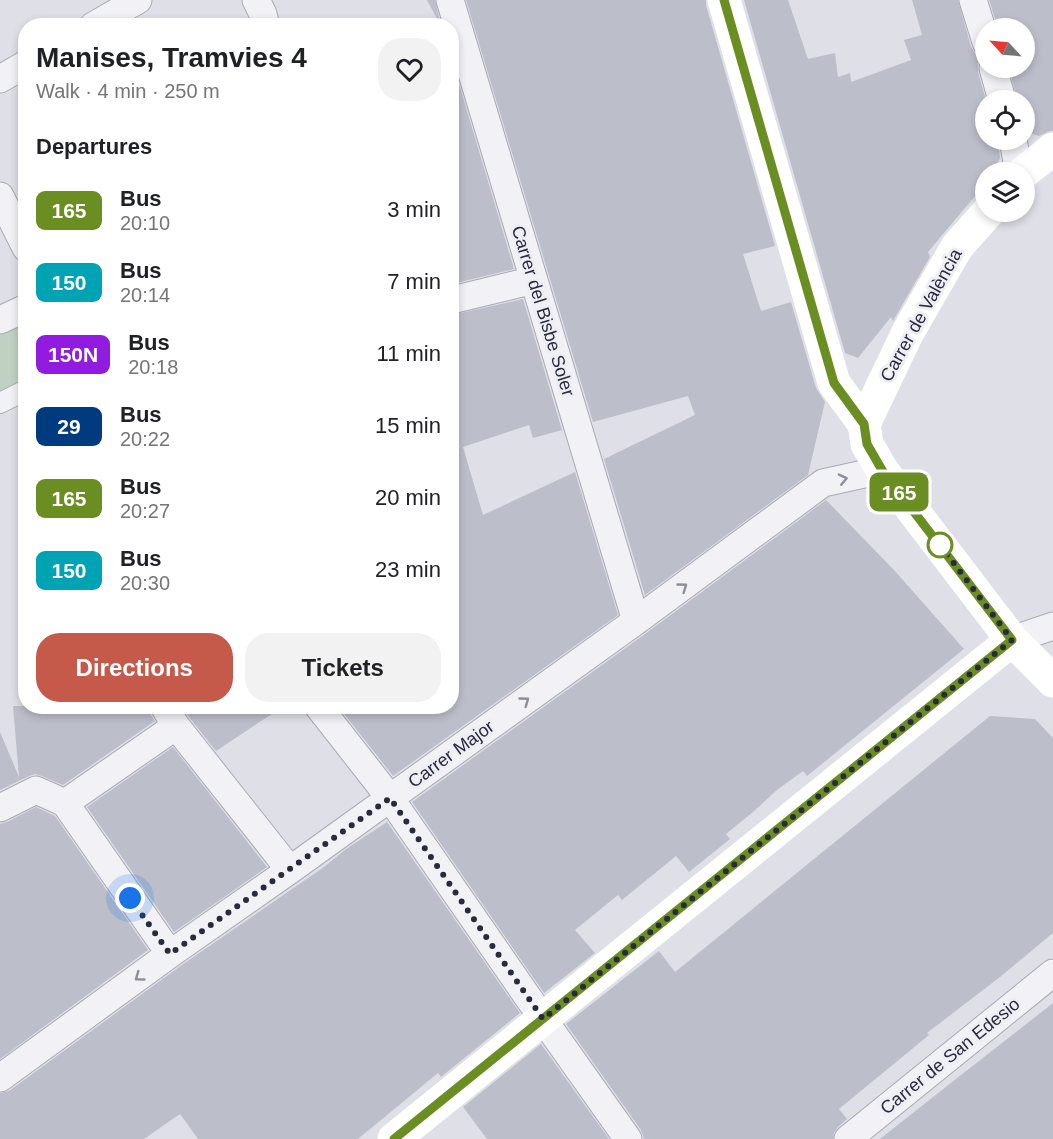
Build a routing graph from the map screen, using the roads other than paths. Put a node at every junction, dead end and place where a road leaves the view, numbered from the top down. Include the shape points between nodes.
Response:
1 (138, 0) edge
2 (256, 0) edge
3 (450, 0) edge
4 (724, 0) edge
5 (974, 0) edge
6 (107, 18) edge
7 (263, 18) edge
8 (455, 18) edge
9 (979, 18) edge
10 (459, 30) edge
11 (18, 69) edge
12 (0, 79) edge
13 (1053, 149) edge
14 (1035, 163) edge
15 (0, 196) edge
16 (979, 222) edge
17 (18, 232) edge
18 (534, 280) junction
19 (459, 298) edge
20 (18, 312) edge
21 (0, 320) edge
22 (18, 394) edge
23 (0, 403) edge
24 (864, 424) junction
25 (882, 470) junction
26 (636, 621) junction
27 (1053, 626) edge
28 (1012, 640) junction
29 (1053, 681) edge
30 (324, 714) edge
31 (170, 716) edge
32 (390, 798) junction
33 (65, 803) junction
34 (0, 808) edge
35 (290, 870) junction
36 (170, 954) junction
37 (1053, 973) edge
38 (543, 1019) junction
39 (0, 1078) edge
40 (394, 1139) edge
41 (628, 1139) edge
42 (848, 1139) edge

1 - 6 street
2 - 7 street
3 - 8 street, Carrer del Bisbe Soler
4 - 24 main road via 834,383
5 - 9 street
10 - 18 street, Carrer del Bisbe Soler
11 - 12 street
13 - 14 main road
15 - 17 street
16 - 24 main road, Carrer de València via 957,247 908,332
18 - 19 street
18 - 26 street, Carrer del Bisbe Soler
20 - 21 street
22 - 23 street
24 - 25 main road via 867,444
26 -> 25 street, Carrer Major via 823,483
25 - 28 main road
32 -> 26 street, Carrer Major
27 - 28 street
28 - 29 main road
28 - 38 main road
30 - 32 street
31 - 33 street
31 - 35 street
32 - 35 street, Carrer Major
32 - 38 street
33 - 34 street via 36,790
33 - 36 street
35 - 36 street, Carrer Major
36 -> 39 street, Carrer Major
37 - 42 street, Carrer de San Edesio
38 - 40 main road
38 - 41 street

